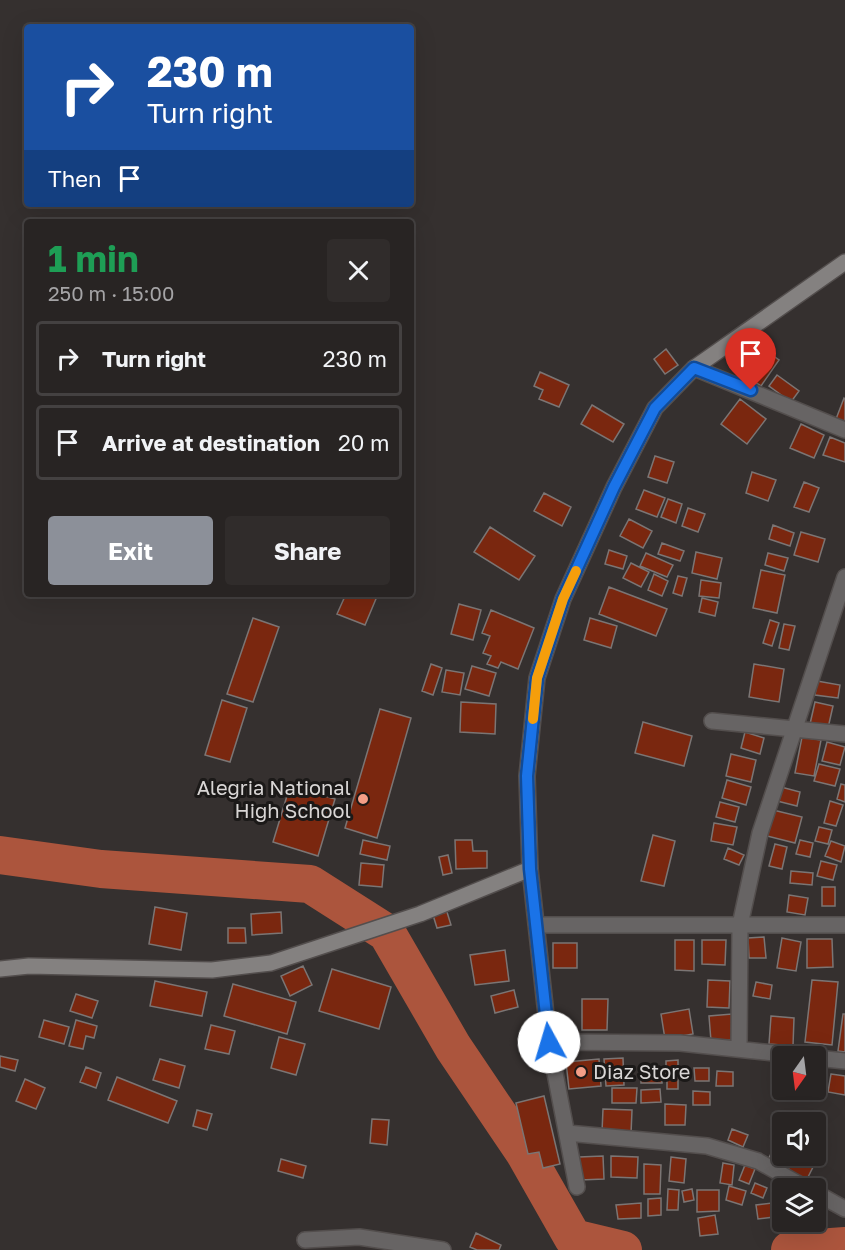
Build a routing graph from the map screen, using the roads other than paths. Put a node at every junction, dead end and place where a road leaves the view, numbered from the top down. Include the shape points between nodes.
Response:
1 (845, 262) edge
2 (694, 368) junction
3 (845, 430) edge
4 (845, 577) edge
5 (712, 721) dead end
6 (795, 729) junction
7 (845, 734) edge
8 (530, 869) junction
9 (536, 925) junction
10 (740, 925) junction
11 (845, 925) edge
12 (0, 969) edge
13 (549, 1042) junction
14 (739, 1048) junction
15 (772, 1052) edge
16 (826, 1059) edge
17 (845, 1062) edge
18 (567, 1133) junction
19 (788, 1178) edge
20 (577, 1187) dead end
21 (826, 1199) edge
22 (845, 1209) edge
23 (304, 1240) dead end
24 (443, 1250) edge

1 - 2 main road
2 - 3 street
2 - 8 main road via 655,408 614,487 563,599 537,678 527,776
4 - 6 street
5 - 6 street
6 - 7 street
6 - 10 street via 760,833
8 - 9 street
8 - 12 main road via 420,914 271,963 212,970 29,966
9 - 10 street
9 - 13 street
10 - 11 street
10 - 14 street
13 - 14 street via 680,1042
13 - 18 street
14 - 15 street
16 - 17 street
18 - 19 street via 707,1146 758,1161
18 - 20 street
21 - 22 street
23 - 24 street via 359,1237

